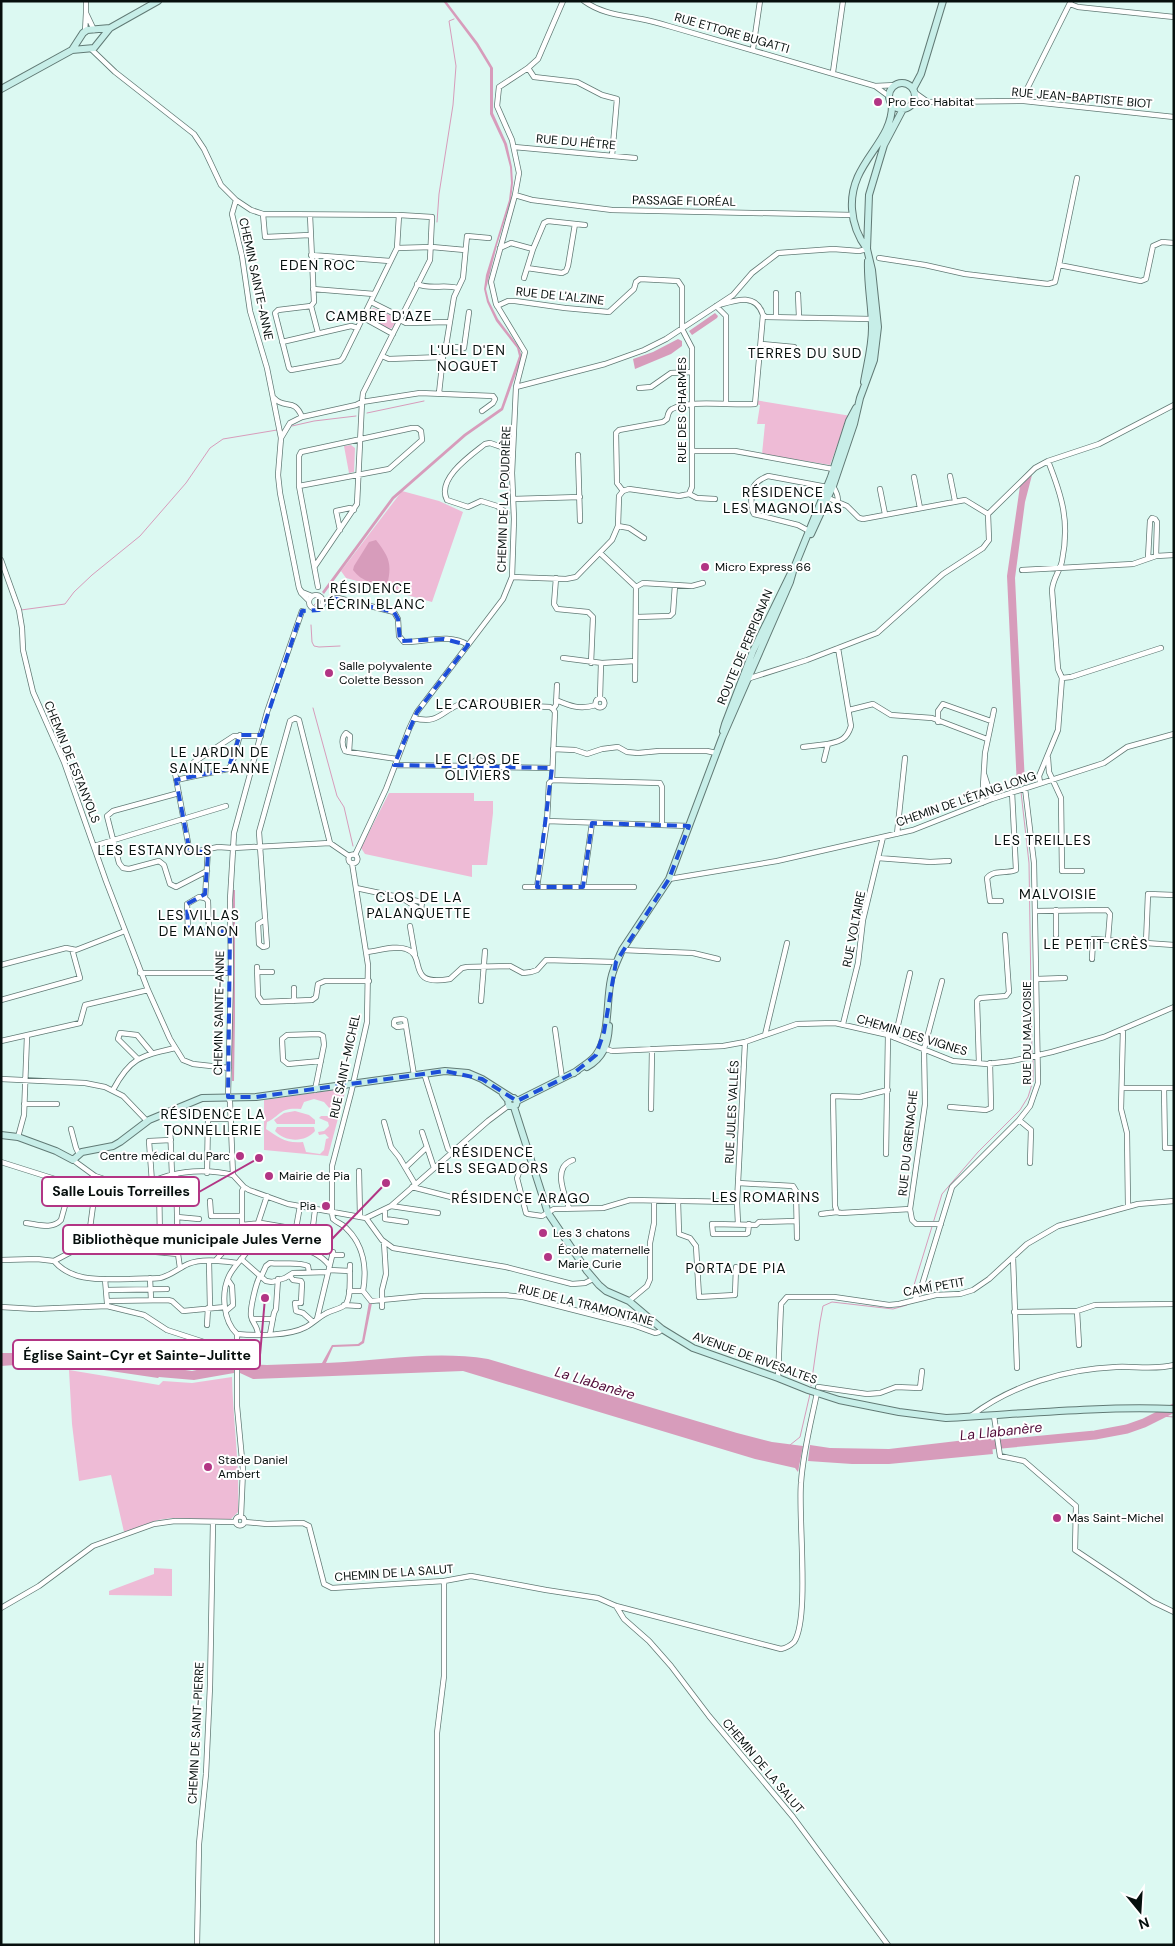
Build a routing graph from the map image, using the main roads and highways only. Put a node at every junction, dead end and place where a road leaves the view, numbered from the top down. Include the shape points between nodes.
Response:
1 (158, 1) edge
2 (943, 1) edge
3 (110, 28) junction
4 (94, 30) junction
5 (83, 34) junction
6 (100, 42) junction
7 (89, 48) junction
8 (72, 50) junction
9 (924, 63) junction
10 (905, 84) junction
11 (1, 89) edge
12 (913, 91) junction
13 (892, 104) junction
14 (903, 109) junction
15 (853, 215) junction
16 (867, 216) junction
17 (866, 249) junction
18 (869, 257) junction
19 (863, 388) junction
20 (856, 408) junction
21 (830, 486) junction
22 (822, 506) junction
23 (805, 544) junction
24 (794, 568) junction
25 (745, 679) junction
26 (512, 1102) junction
27 (1, 1135) edge
28 (1174, 1409) edge

1 - 3 main road
2 - 9 main road
3 - 4 main road
3 - 6 main road
4 - 5 main road
4 - 6 main road via 99,34
5 - 7 main road via 82,43
5 - 8 main road
6 - 7 main road
7 - 8 main road
8 - 11 main road
9 - 10 main road via 915,78
9 - 12 main road
10 - 12 main road
10 - 13 main road via 896,85 890,92
12 - 14 main road via 915,96 911,105
13 - 14 main road
13 - 15 main road, ROUTE DE PERPIGNAN via 891,122 857,176 852,198
14 - 16 main road, ROUTE DE PERPIGNAN via 878,159
15 - 16 main road
15 - 17 main road, ROUTE DE PERPIGNAN via 857,234
16 - 17 main road, ROUTE DE PERPIGNAN
17 - 18 main road, ROUTE DE PERPIGNAN
18 - 19 main road, ROUTE DE PERPIGNAN via 872,340
18 - 19 main road, ROUTE DE PERPIGNAN via 877,337 874,360
19 - 20 main road, ROUTE DE PERPIGNAN
20 - 21 main road, ROUTE DE PERPIGNAN via 854,424
20 - 21 main road, ROUTE DE PERPIGNAN via 833,468
21 - 22 main road, ROUTE DE PERPIGNAN
21 - 22 main road, ROUTE DE PERPIGNAN
22 - 23 main road, ROUTE DE PERPIGNAN
22 - 23 main road, ROUTE DE PERPIGNAN
23 - 24 main road, ROUTE DE PERPIGNAN
24 - 25 main road, ROUTE DE PERPIGNAN
24 - 25 main road, ROUTE DE PERPIGNAN via 753,651
25 - 26 main road, ROUTE DE PERPIGNAN via 668,879 616,962 611,979 608,1032 601,1056 594,1063
26 - 27 main road via 482,1079 468,1073 445,1071 256,1097 197,1099 147,1121 113,1146 82,1152 73,1160 56,1151
26 - 28 main road, AVENUE DE RIVESALTES via 548,1213 593,1279 693,1348 861,1405 946,1418

